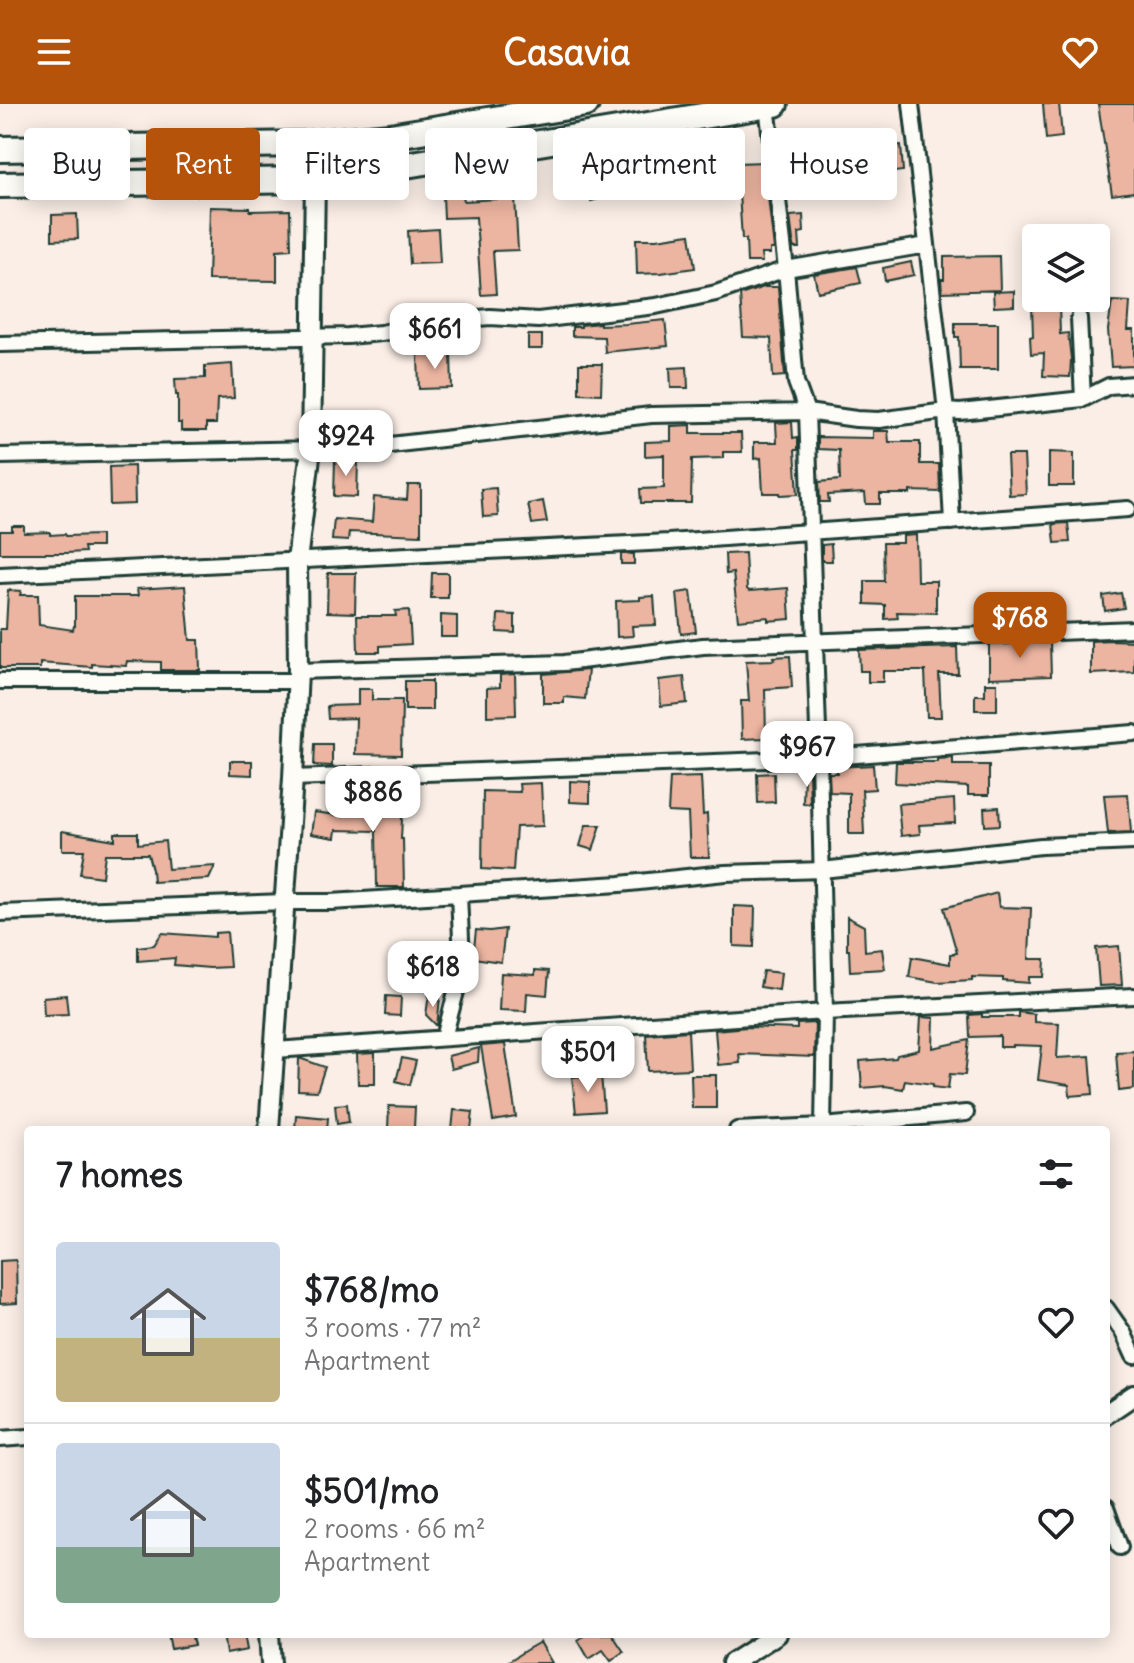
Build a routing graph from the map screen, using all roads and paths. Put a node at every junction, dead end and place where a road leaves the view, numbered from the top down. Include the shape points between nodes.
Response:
1 (586, 104) edge
2 (911, 104) edge
3 (771, 105) edge
4 (0, 149) edge
5 (409, 165) edge
6 (276, 181) edge
7 (0, 185) edge
8 (315, 200) edge
9 (927, 245) junction
10 (786, 269) junction
11 (1079, 318) dead end
12 (313, 337) junction
13 (0, 344) edge
14 (1134, 384) edge
15 (1083, 399) junction
16 (946, 411) junction
17 (807, 412) junction
18 (311, 449) junction
19 (0, 456) edge
20 (1128, 509) dead end
21 (952, 522) junction
22 (812, 531) junction
23 (297, 561) junction
24 (0, 575) edge
25 (1134, 629) edge
26 (815, 640) junction
27 (297, 676) junction
28 (0, 681) edge
29 (1134, 733) edge
30 (819, 758) junction
31 (293, 778) junction
32 (1134, 842) edge
33 (822, 870) junction
34 (459, 894) junction
35 (284, 902) junction
36 (0, 913) edge
37 (1134, 996) edge
38 (825, 1012) junction
39 (444, 1038) junction
40 (275, 1050) junction
41 (966, 1113) dead end
42 (269, 1126) edge
43 (823, 1126) joint
44 (1110, 1314) edge
45 (1134, 1356) edge
46 (1134, 1395) edge
47 (1110, 1411) edge
48 (24, 1437) edge
49 (0, 1439) edge
50 (1110, 1519) edge
51 (1120, 1547) dead end
52 (269, 1638) edge
53 (771, 1638) edge
54 (271, 1663) edge
55 (732, 1663) edge

1 - 4 highway via 307,144
2 - 9 street
3 - 5 highway
3 - 10 street
6 - 7 highway
8 - 12 street
9 - 10 street
9 - 16 street
10 - 12 street via 656,306 538,320 445,321 381,333
10 - 17 street via 796,382
11 - 15 street
12 - 13 street
12 - 18 street
14 - 15 street via 1109,386
15 - 16 street
16 - 17 street via 879,420
16 - 21 street
17 - 18 street via 651,415 364,448
17 - 22 street
18 - 19 street
18 - 23 street
20 - 21 street
21 - 22 street
22 - 23 street
22 - 26 street
23 - 24 street
23 - 27 street
25 - 26 street
26 - 27 street via 703,646 564,663
26 - 30 street
27 - 28 street
27 - 31 street
29 - 30 street
30 - 31 street
30 - 33 street
31 - 35 street
32 - 33 street via 1041,846
33 - 34 street
33 - 38 street
34 - 35 street
34 - 39 street via 462,961
35 - 36 street
35 - 40 street
37 - 38 street
38 - 39 street
38 - 43 street
39 - 40 street
40 - 42 street
41 - 43 street
44 - 45 street
46 - 47 street
48 - 49 street
50 - 51 street
52 - 54 street
53 - 55 street

